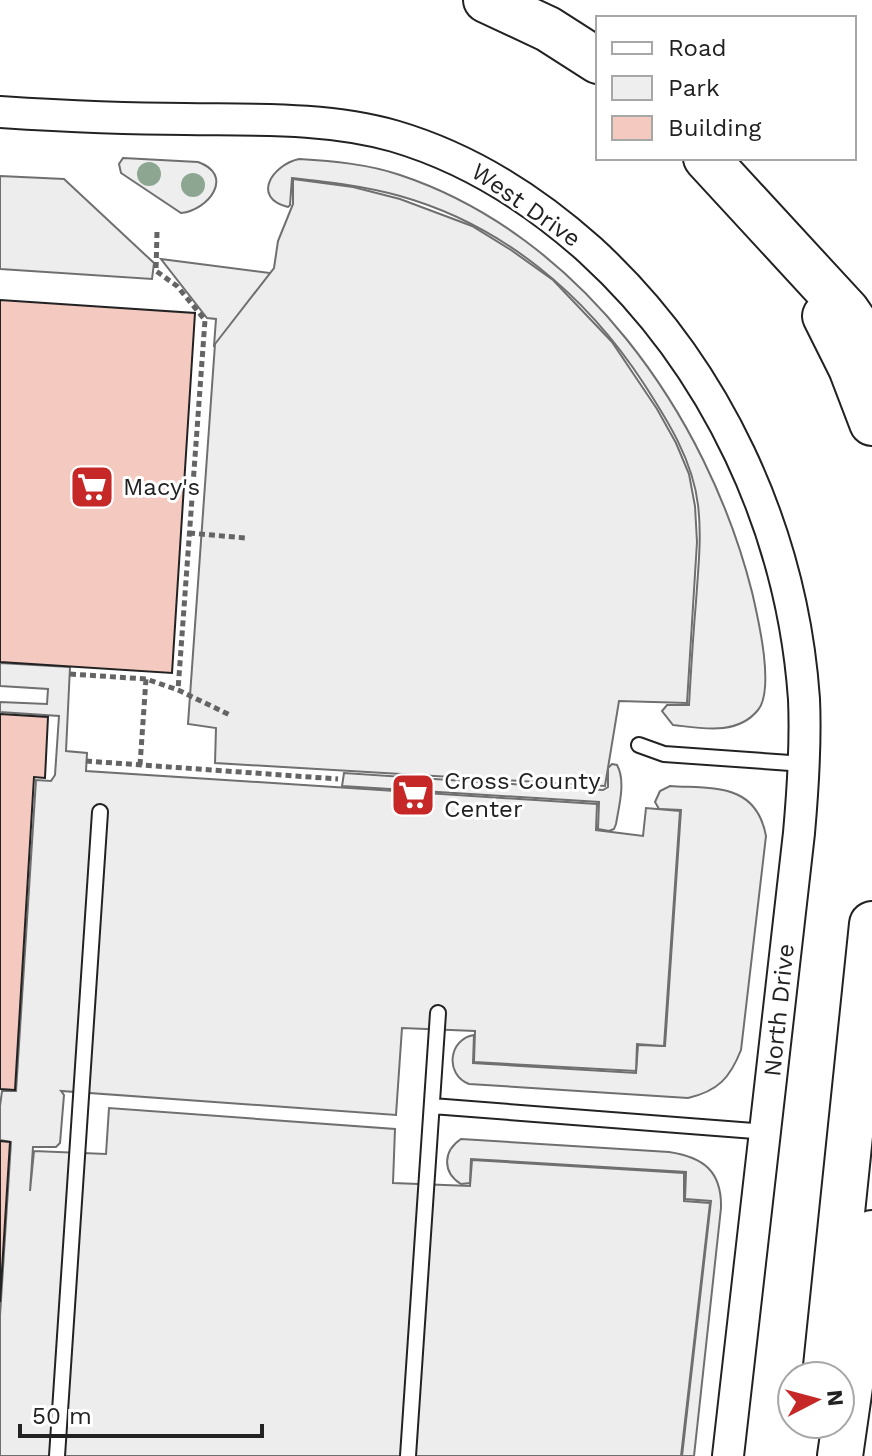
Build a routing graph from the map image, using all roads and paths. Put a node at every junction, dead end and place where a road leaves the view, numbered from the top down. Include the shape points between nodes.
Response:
1 (486, 0) edge
2 (596, 60) edge
3 (0, 112) edge
4 (708, 160) edge
5 (766, 222) junction
6 (157, 232) dead end
7 (872, 347) edge
8 (872, 423) edge
9 (189, 533) junction
10 (246, 538) dead end
11 (780, 565) joint
12 (70, 674) dead end
13 (146, 679) junction
14 (178, 690) junction
15 (232, 716) dead end
16 (639, 745) dead end
17 (86, 761) dead end
18 (805, 764) junction
19 (140, 765) junction
20 (338, 779) dead end
21 (100, 812) dead end
22 (872, 924) edge
23 (438, 1013) dead end
24 (432, 1106) junction
25 (766, 1132) junction
26 (872, 1233) edge
27 (827, 1360) edge
28 (57, 1456) edge
29 (408, 1456) edge
30 (728, 1456) edge
31 (840, 1456) edge

1 - 2 highway via 548,29
3 - 11 street, West Drive via 354,127 427,147 493,177 575,237 666,333 735,439
4 - 5 highway
5 - 7 highway via 847,311
5 - 8 highway via 829,323
6 - 9 path via 156,271 177,286 205,320
9 - 10 path
9 - 14 path
11 - 18 street, North Drive via 802,686
12 - 13 path
13 - 14 path
13 - 19 path
14 - 15 path
16 - 18 lane via 664,754
17 - 19 path
18 - 25 street, North Drive
19 - 20 path
21 - 28 lane
22 - 27 highway
23 - 24 lane
24 - 25 lane
24 - 29 lane
25 - 30 street, North Drive
26 - 31 highway

